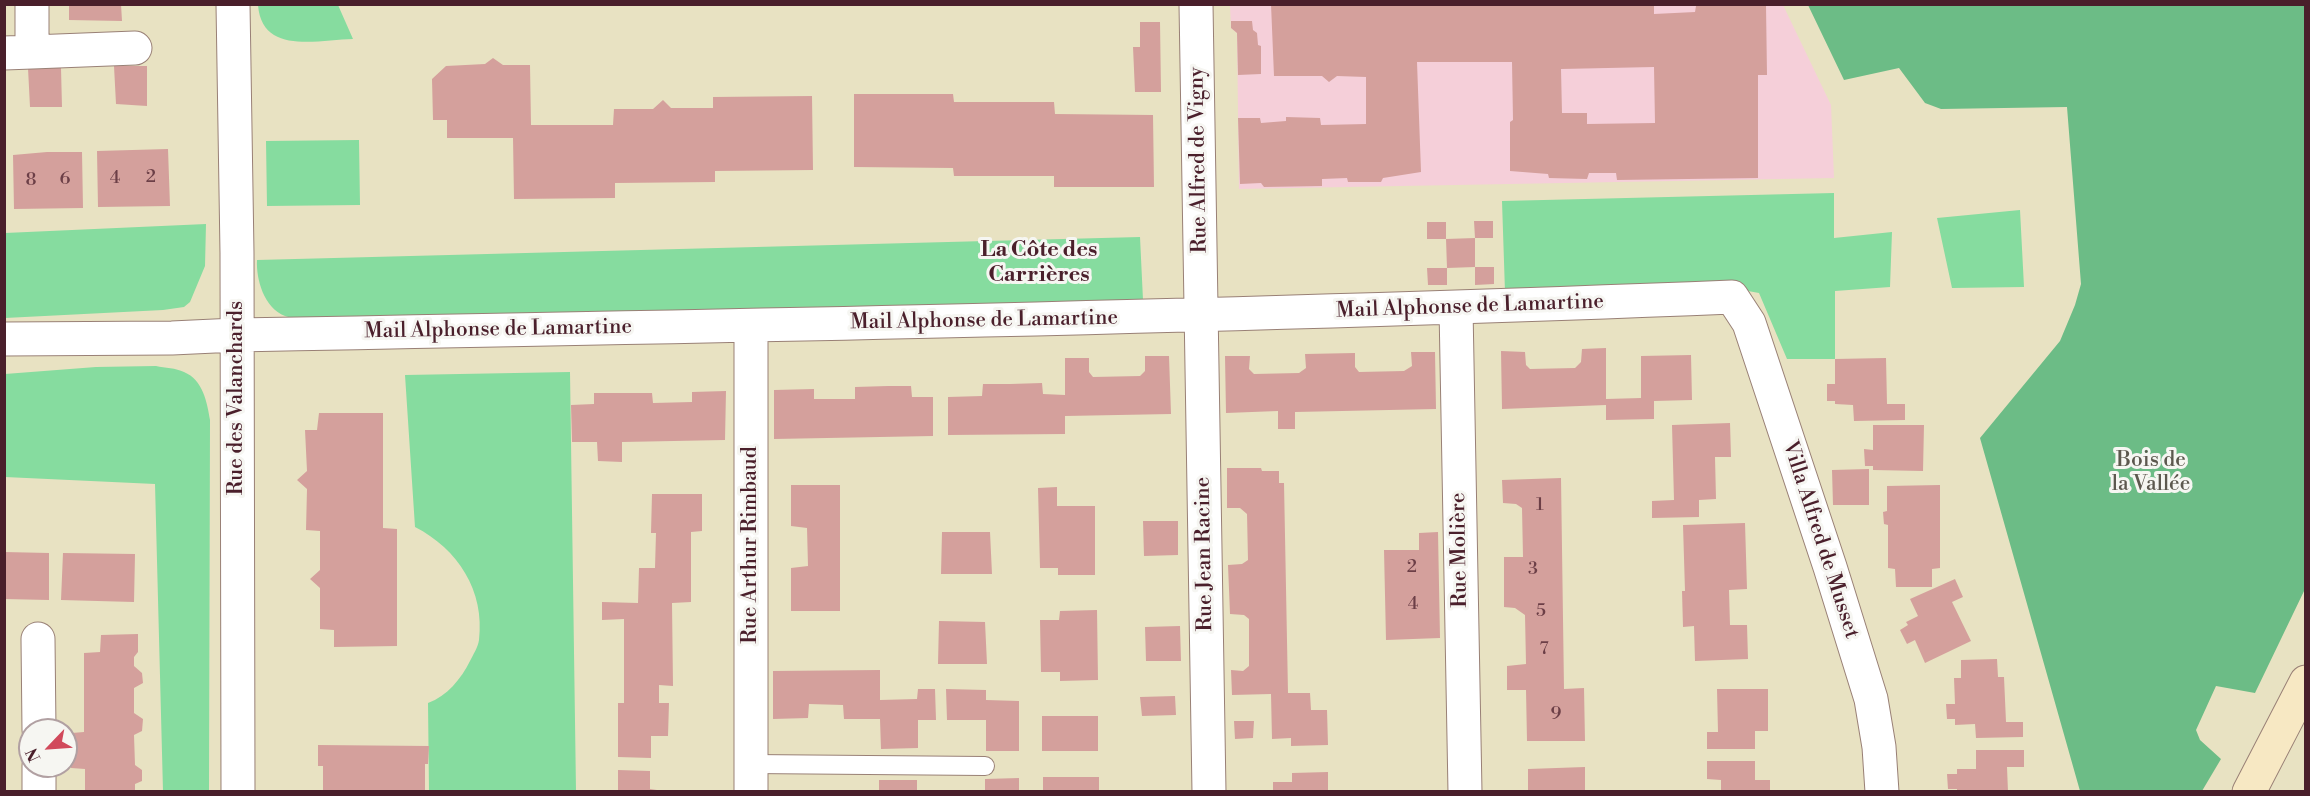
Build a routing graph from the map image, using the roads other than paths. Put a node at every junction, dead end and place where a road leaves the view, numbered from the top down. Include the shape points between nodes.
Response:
1 (32, 4) edge
2 (233, 4) edge
3 (1196, 4) edge
4 (135, 48) dead end
5 (18, 52) edge
6 (1732, 297) joint
7 (1455, 308) junction
8 (1201, 316) junction
9 (751, 327) junction
10 (236, 335) junction
11 (4, 339) edge
12 (39, 639) dead end
13 (2306, 682) edge
14 (39, 718) edge
15 (985, 766) dead end
16 (751, 778) edge
17 (238, 792) edge
18 (1209, 792) edge
19 (1465, 792) edge
20 (1882, 792) edge
21 (2249, 792) edge

1 - 5 street
2 - 10 street, Rue des Valanchards
3 - 8 street, Rue Alfred de Vigny
4 - 5 street
6 - 7 street, Mail Alphonse de Lamartine
6 - 20 street, Villa Alfred de Musset via 1749,323 1854,641 1871,699
7 - 8 street, Mail Alphonse de Lamartine
7 - 19 street, Rue Molière
8 - 9 street, Mail Alphonse de Lamartine
8 - 18 street, Rue Jean Racine
9 - 10 street, Mail Alphonse de Lamartine
9 - 16 street, Rue Arthur Rimbaud
10 - 11 street, Mail Alphonse de Lamartine
10 - 17 street, Rue des Valanchards
12 - 14 street
13 - 21 main road
15 - 16 lane, Rue Arthur Rimbaud

